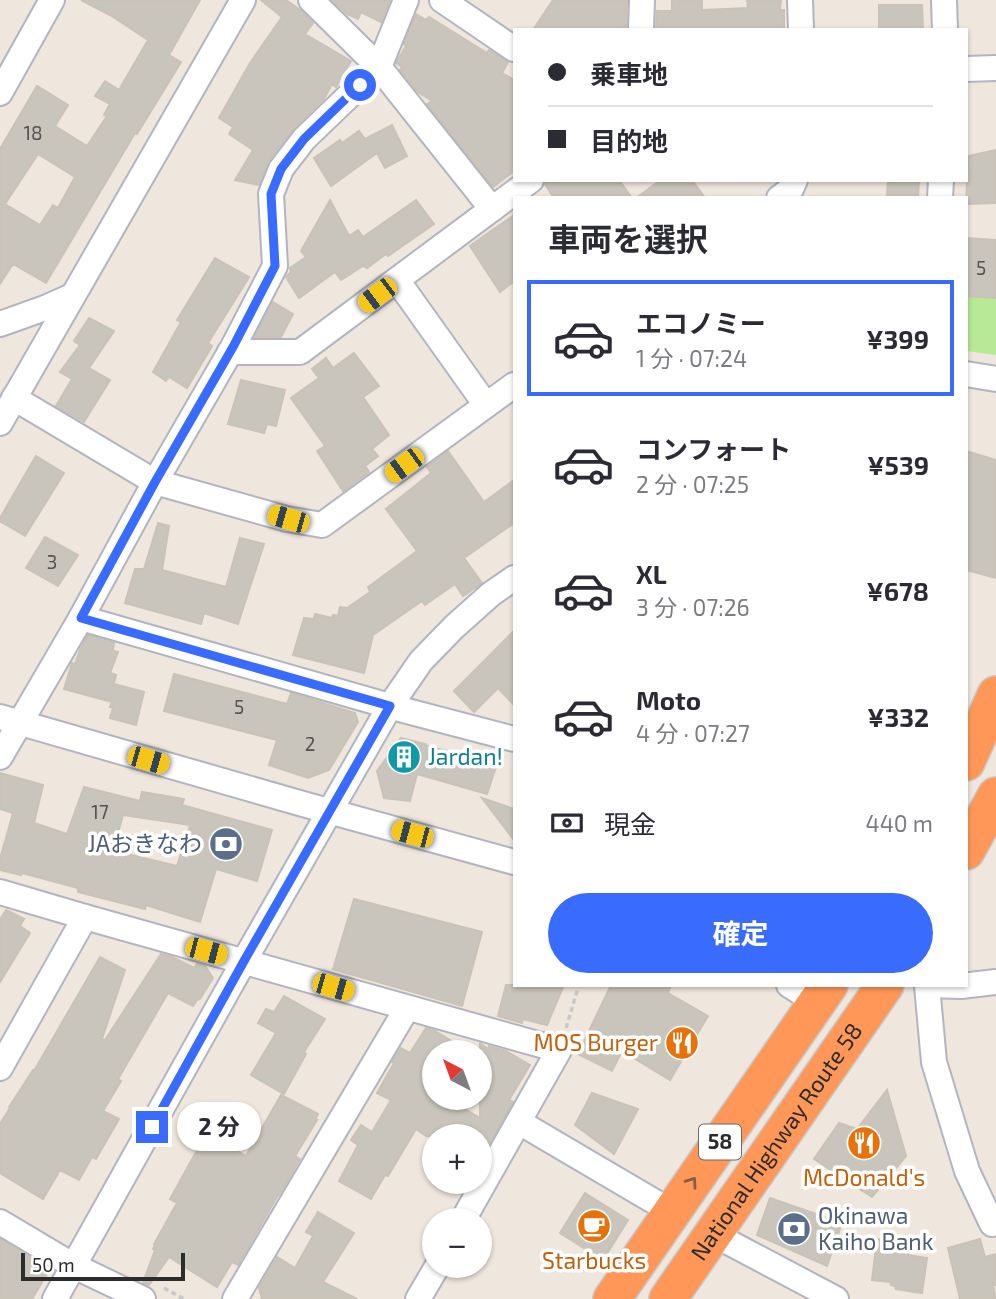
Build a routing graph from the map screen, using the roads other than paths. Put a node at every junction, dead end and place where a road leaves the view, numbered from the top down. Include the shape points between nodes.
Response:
1 (52, 0) edge
2 (243, 0) edge
3 (311, 0) edge
4 (406, 0) edge
5 (442, 0) edge
6 (642, 0) edge
7 (800, 0) edge
8 (944, 0) edge
9 (641, 28) edge
10 (801, 28) edge
11 (945, 28) edge
12 (513, 48) edge
13 (379, 67) junction
14 (996, 68) edge
15 (968, 69) edge
16 (0, 93) edge
17 (528, 182) edge
18 (794, 182) edge
19 (782, 196) edge
20 (492, 209) junction
21 (397, 280) junction
22 (72, 296) junction
23 (0, 324) edge
24 (230, 352) junction
25 (968, 374) edge
26 (996, 379) edge
27 (513, 387) edge
28 (14, 398) junction
29 (486, 405) junction
30 (0, 423) edge
31 (155, 482) junction
32 (513, 579) edge
33 (81, 618) junction
34 (996, 695) edge
35 (390, 706) junction
36 (9, 720) edge
37 (513, 738) edge
38 (0, 757) edge
39 (968, 758) edge
40 (996, 796) edge
41 (331, 812) junction
42 (968, 847) edge
43 (513, 862) edge
44 (0, 892) edge
45 (85, 917) junction
46 (244, 961) junction
47 (996, 982) edge
48 (968, 985) edge
49 (883, 987) edge
50 (927, 987) edge
51 (811, 991) edge
52 (407, 1008) junction
53 (0, 1068) edge
54 (519, 1122) junction
55 (470, 1208) edge
56 (672, 1212) junction
57 (0, 1222) edge
58 (996, 1223) edge
59 (713, 1234) junction
60 (74, 1266) junction
61 (430, 1278) edge
62 (55, 1299) edge
63 (143, 1299) edge
64 (235, 1299) edge
65 (418, 1299) edge
66 (612, 1299) edge
67 (668, 1299) edge
68 (836, 1299) edge

1 - 16 street
2 - 22 street
3 - 13 street
4 - 13 street
5 - 12 street
6 - 9 street
7 - 10 street
8 - 11 street
13 - 20 street
13 - 24 street via 304,139 281,169 271,194 275,266
14 - 15 street
17 - 20 street
18 - 19 street
20 - 21 street
21 - 24 street via 300,352
21 - 29 street
22 - 23 street
22 - 28 street
24 - 31 street
25 - 26 street
27 - 29 street
28 - 30 street
28 - 31 street
29 - 31 street via 322,525
31 - 33 street
32 - 35 street via 421,661
33 - 35 street
33 - 36 street
34 - 39 highway
35 - 37 street
35 - 41 street
36 - 38 street
36 - 41 street
40 - 42 highway
41 - 43 street
41 - 46 street
44 - 45 street
45 - 46 street
45 - 53 street
46 - 52 street
46 - 60 street
47 - 48 street
49 - 59 highway, National Highway Route 58 / 58
50 - 58 street via 934,1062 967,1171 992,1224
56 -> 51 highway, National Highway Route 58 / 58
52 - 54 street via 559,1050
52 - 64 street
54 - 55 street
54 - 56 street
56 - 66 highway, National Highway Route 58 / 58
57 - 60 street
59 - 67 highway, National Highway Route 58 / 58
59 - 68 street
60 - 62 street
60 - 63 street
61 - 65 street

